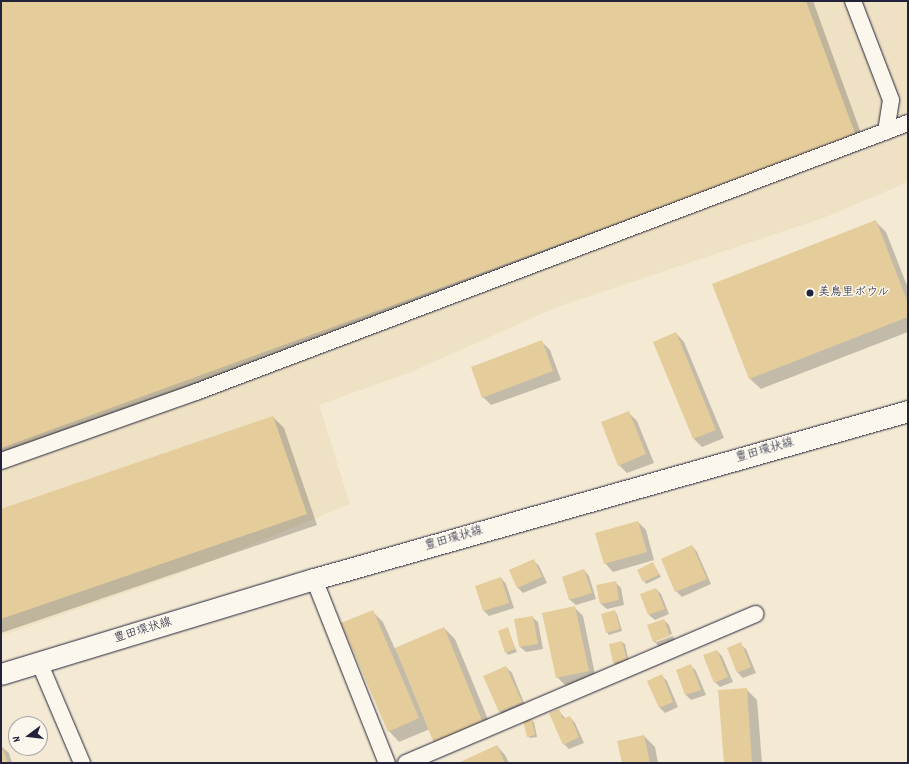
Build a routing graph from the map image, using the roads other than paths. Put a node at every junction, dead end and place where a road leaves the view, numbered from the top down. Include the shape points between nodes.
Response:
1 (853, 1) edge
2 (908, 124) edge
3 (886, 132) junction
4 (908, 411) edge
5 (1, 461) edge
6 (314, 579) junction
7 (756, 614) dead end
8 (39, 662) junction
9 (1, 674) edge
10 (82, 763) edge
11 (387, 763) edge
12 (406, 763) edge

1 - 3 street via 891,100
2 - 3 street
3 - 5 street via 196,392
4 - 6 main road, 豊田環状線
6 - 8 main road, 豊田環状線
6 - 11 street
7 - 12 street
8 - 9 main road, 豊田環状線
8 - 10 street

